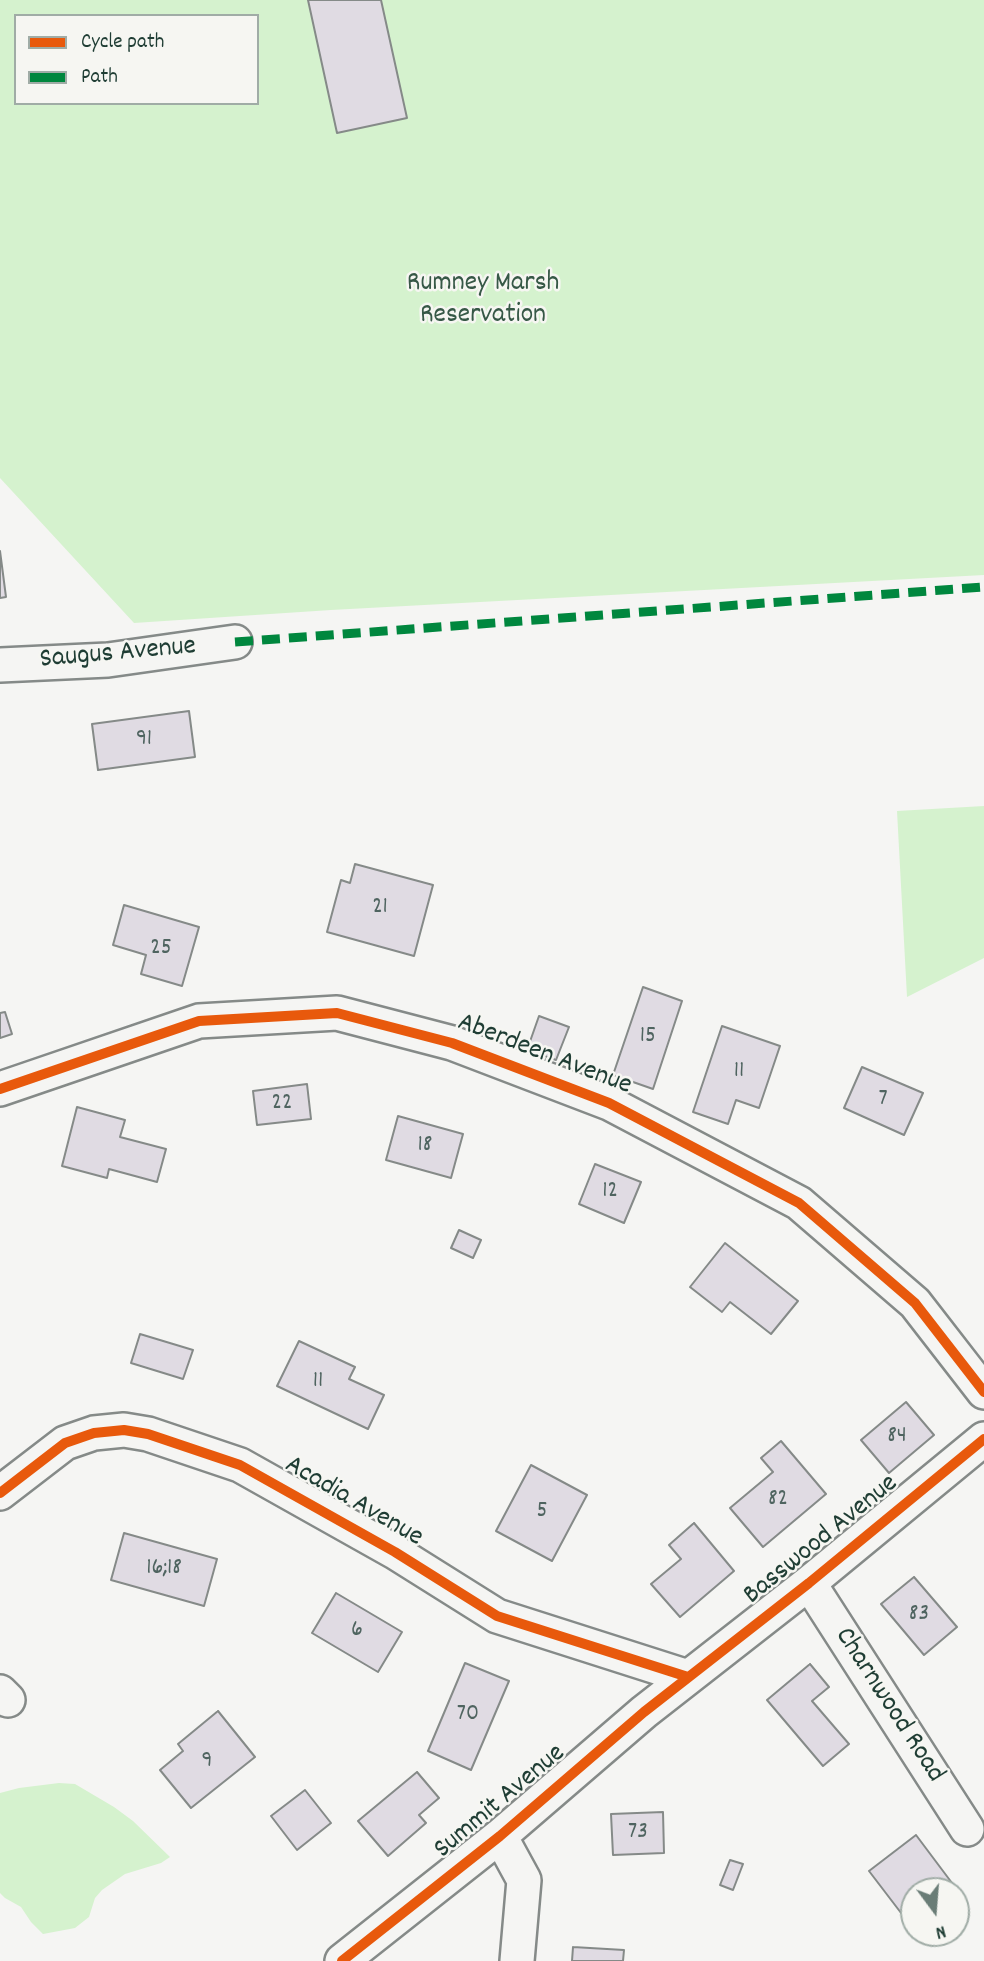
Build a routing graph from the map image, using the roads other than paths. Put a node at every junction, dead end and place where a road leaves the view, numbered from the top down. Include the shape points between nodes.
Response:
1 (235, 642) dead end
2 (0, 665) edge
3 (0, 1090) edge
4 (984, 1392) edge
5 (984, 1439) edge
6 (0, 1493) edge
7 (809, 1583) junction
8 (688, 1677) junction
9 (967, 1829) dead end
10 (500, 1836) junction
11 (342, 1961) edge
12 (517, 1961) edge

1 - 2 street, Saugus Avenue via 108,660
3 - 4 street, Aberdeen Avenue via 199,1021 337,1013 452,1043 609,1102 799,1203 915,1303
5 - 7 street, Basswood Avenue
6 - 8 street, Acadia Avenue via 65,1443 94,1433 124,1430 148,1434 240,1465 396,1552 498,1616
7 - 8 street, Basswood Avenue
7 - 9 street, Charnwood Road
8 - 10 street, Summit Avenue
10 - 11 street, Summit Avenue
10 - 12 street via 524,1880

